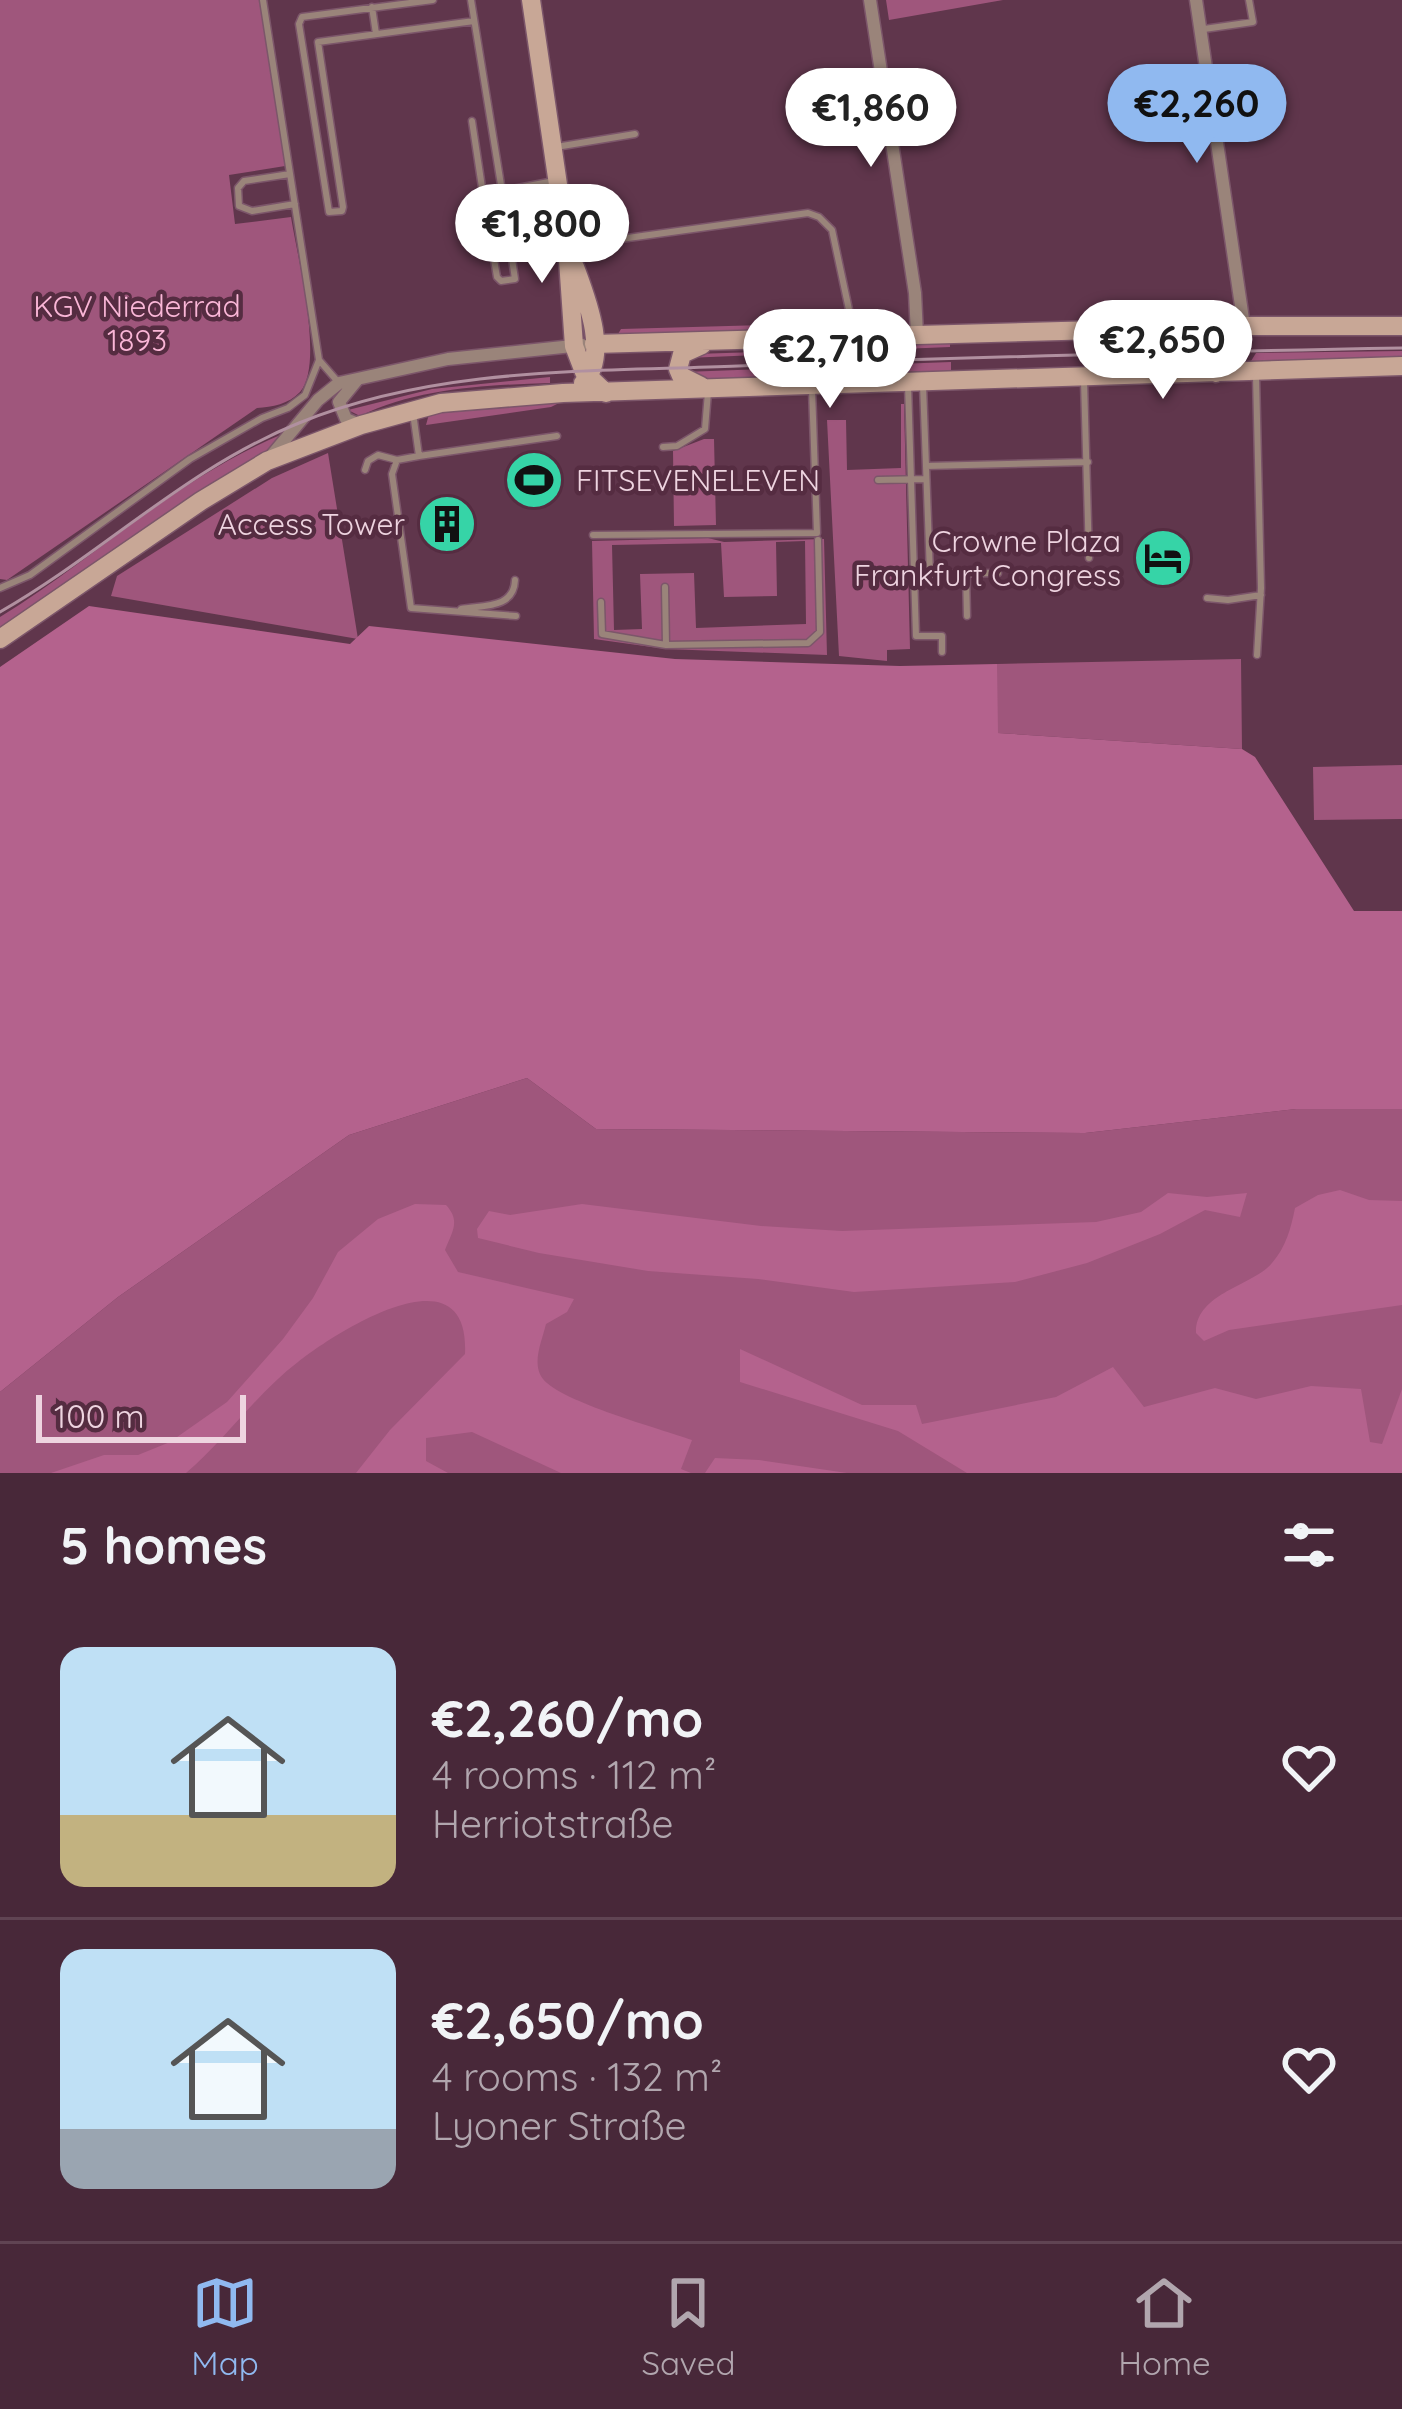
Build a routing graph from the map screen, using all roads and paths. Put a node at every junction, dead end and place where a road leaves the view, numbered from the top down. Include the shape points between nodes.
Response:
1 (263, 0) edge
2 (433, 0) edge
3 (471, 0) edge
4 (531, 0) edge
5 (870, 0) edge
6 (1196, 0) edge
7 (1250, 0) edge
8 (372, 8) junction
9 (474, 21) junction
10 (1200, 29) junction
11 (376, 34) junction
12 (318, 42) junction
13 (302, 44) junction
14 (472, 121) dead end
15 (634, 134) dead end
16 (553, 147) junction
17 (290, 174) junction
18 (557, 180) junction
19 (502, 190) junction
20 (483, 194) junction
21 (295, 204) junction
22 (567, 246) junction
23 (1244, 326) junction
24 (1402, 326) edge
25 (1221, 327) junction
26 (917, 335) junction
27 (854, 337) junction
28 (724, 340) junction
29 (584, 345) junction
30 (319, 360) junction
31 (1402, 366) edge
32 (1256, 372) junction
33 (1216, 373) junction
34 (363, 376) junction
35 (1084, 377) junction
36 (589, 378) junction
37 (916, 381) junction
38 (339, 382) junction
39 (812, 385) junction
40 (708, 388) junction
41 (563, 393) junction
42 (606, 393) junction
43 (413, 410) junction
44 (361, 425) junction
45 (556, 436) dead end
46 (663, 447) dead end
47 (419, 456) junction
48 (267, 460) junction
49 (397, 460) junction
50 (1088, 462) junction
51 (926, 466) junction
52 (364, 470) dead end
53 (911, 479) junction
54 (926, 479) junction
55 (878, 480) dead end
56 (593, 535) dead end
57 (818, 540) dead end
58 (1090, 558) dead end
59 (998, 573) dead end
60 (966, 574) junction
61 (515, 580) dead end
62 (665, 587) dead end
63 (0, 588) edge
64 (1261, 595) junction
65 (1207, 598) dead end
66 (601, 602) dead end
67 (451, 611) junction
68 (516, 616) dead end
69 (967, 616) dead end
70 (0, 639) edge
71 (667, 645) junction
72 (942, 652) dead end
73 (1256, 655) dead end

1 - 17 lane
2 - 8 lane
3 - 9 lane
4 - 16 main road
5 - 26 street
6 - 10 street
7 - 10 lane via 1252,22
8 - 11 lane
8 - 13 lane via 302,17
9 - 11 lane
9 - 19 lane
10 - 23 street
11 - 12 lane
12 - 13 lane
12 - 13 lane via 344,206 333,213 326,210
14 - 20 lane
15 - 16 lane
16 - 18 main road
17 - 21 lane
17 - 21 lane via 239,184 239,206
18 - 19 lane
18 - 22 main road
19 - 20 lane
19 - 20 lane via 515,279 497,277
21 - 30 lane
22 - 27 lane via 808,213 832,230
22 - 29 main road
23 - 24 main road
23 - 25 main road
25 - 26 main road
25 - 33 main road via 1239,343 1232,362
26 - 27 main road
27 - 28 main road
28 - 29 main road
28 - 40 main road via 688,350 678,362 681,376
29 - 34 street
29 - 36 main road
30 - 38 lane
30 - 63 lane via 305,395 288,408 190,459
31 - 32 main road
32 - 33 main road
32 - 64 lane
33 - 35 main road
34 - 38 street
34 - 44 street via 339,402 346,419
35 - 37 main road
35 - 50 lane
36 - 41 main road
36 - 42 main road
37 - 39 main road
37 - 51 lane
37 - 53 lane
38 - 48 street
39 - 40 main road
39 - 56 lane via 817,533
40 - 42 main road
40 - 46 lane via 705,429
41 - 42 main road
41 - 43 main road
43 - 44 main road
43 - 47 lane
44 - 48 main road
45 - 47 lane
47 - 49 lane
48 - 70 main road
49 - 52 lane via 377,454
49 - 67 lane via 392,475 411,608
50 - 51 lane
50 - 58 lane
51 - 54 lane
53 - 54 lane
53 - 55 lane
53 - 72 lane via 916,636 942,636
54 - 60 lane via 929,574
57 - 71 lane via 816,638
59 - 60 lane
60 - 69 lane
61 - 67 lane via 507,601
62 - 71 lane
64 - 65 lane
64 - 73 lane
66 - 71 lane via 602,634
67 - 68 lane

